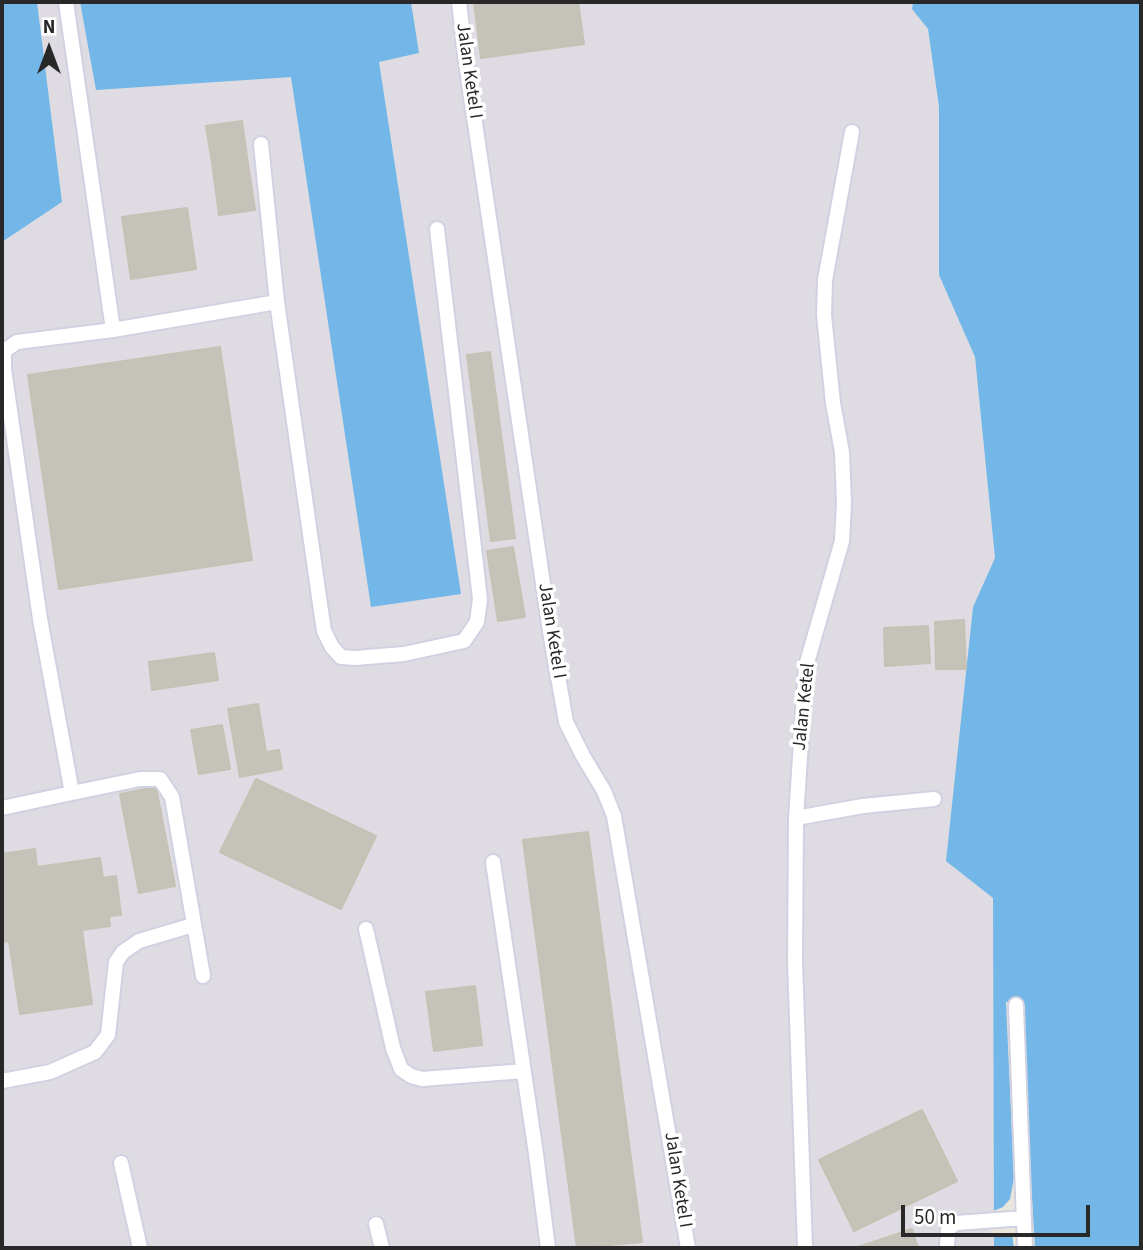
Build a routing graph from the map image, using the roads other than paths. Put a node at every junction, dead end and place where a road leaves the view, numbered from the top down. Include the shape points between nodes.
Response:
1 (66, 2) edge
2 (459, 2) edge
3 (852, 132) dead end
4 (261, 144) dead end
5 (438, 229) dead end
6 (276, 302) junction
7 (113, 330) junction
8 (3, 351) edge
9 (72, 793) junction
10 (934, 799) dead end
11 (2, 808) edge
12 (796, 818) junction
13 (493, 862) dead end
14 (193, 925) junction
15 (366, 929) dead end
16 (203, 975) dead end
17 (1016, 1005) dead end
18 (524, 1071) junction
19 (2, 1081) edge
20 (121, 1163) dead end
21 (1024, 1218) junction
22 (376, 1224) dead end
23 (140, 1248) edge
24 (382, 1248) edge
25 (548, 1248) edge
26 (688, 1248) edge
27 (805, 1248) edge
28 (947, 1248) edge
29 (1026, 1248) edge

1 - 7 lane
2 - 26 lane, Jalan Ketel I via 566,722 614,816
3 - 12 lane, Jalan Ketel via 831,241 824,315 842,452 842,541 806,666
4 - 6 lane
5 - 6 lane via 480,599 477,622 464,641 404,654 355,658 341,657 332,647 322,621
6 - 7 lane
7 - 8 lane via 17,342
8 - 9 lane via 40,619
9 - 11 lane
9 - 14 lane via 160,779 172,797
10 - 12 lane
12 - 27 lane, Jalan Ketel via 795,988
13 - 18 lane
14 - 16 lane
14 - 19 lane via 139,941 123,952 116,962 108,1035 94,1052 50,1072
15 - 18 lane via 401,1069 422,1079
17 - 21 lane
18 - 25 lane
20 - 23 lane
21 - 28 lane via 956,1223 948,1229
21 - 29 lane
22 - 24 lane

